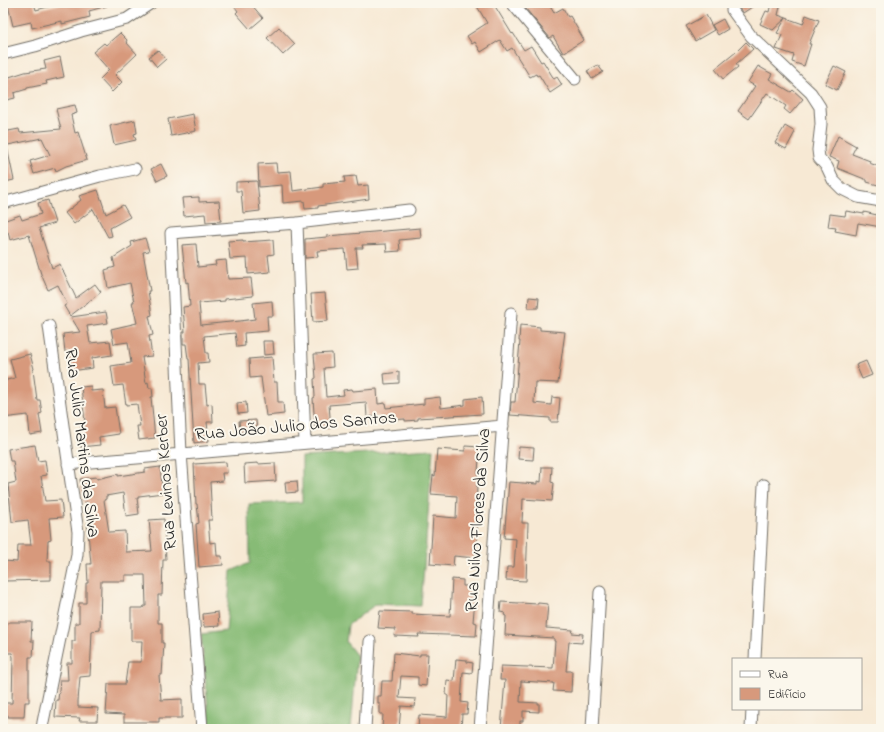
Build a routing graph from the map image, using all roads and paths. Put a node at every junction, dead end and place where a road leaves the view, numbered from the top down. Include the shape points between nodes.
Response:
1 (151, 3) edge
2 (512, 3) edge
3 (732, 10) dead end
4 (3, 54) edge
5 (575, 79) dead end
6 (135, 169) dead end
7 (881, 201) edge
8 (3, 203) edge
9 (409, 210) dead end
10 (297, 223) junction
11 (511, 313) dead end
12 (49, 326) dead end
13 (503, 426) junction
14 (305, 443) junction
15 (180, 454) junction
16 (68, 464) junction
17 (764, 485) dead end
18 (600, 592) dead end
19 (370, 641) dead end
20 (755, 658) edge
21 (752, 710) edge
22 (42, 729) edge
23 (202, 729) edge
24 (365, 729) edge
25 (480, 729) edge
26 (592, 729) edge
27 (751, 729) edge

1 - 4 street via 127,19
2 - 5 street
3 - 7 street via 751,36 811,93 820,107 819,158 833,180 842,189 858,197
6 - 8 street
9 - 10 street
10 - 14 street
10 - 15 street, Rua Levinos Kerber via 171,233
11 - 13 street, Rua Nilvo Flores da Silva
12 - 16 street, Rua Julio Martins da Silva
13 - 14 street, Rua João Julio dos Santos
13 - 25 street, Rua Nilvo Flores da Silva
14 - 15 street, Rua João Julio dos Santos
15 - 16 street, Rua João Julio dos Santos
15 - 23 street, Rua Levinos Kerber
16 - 22 street, Rua Julio Martins da Silva via 78,532 77,555
17 - 20 street
18 - 26 street
19 - 24 street
21 - 27 street

